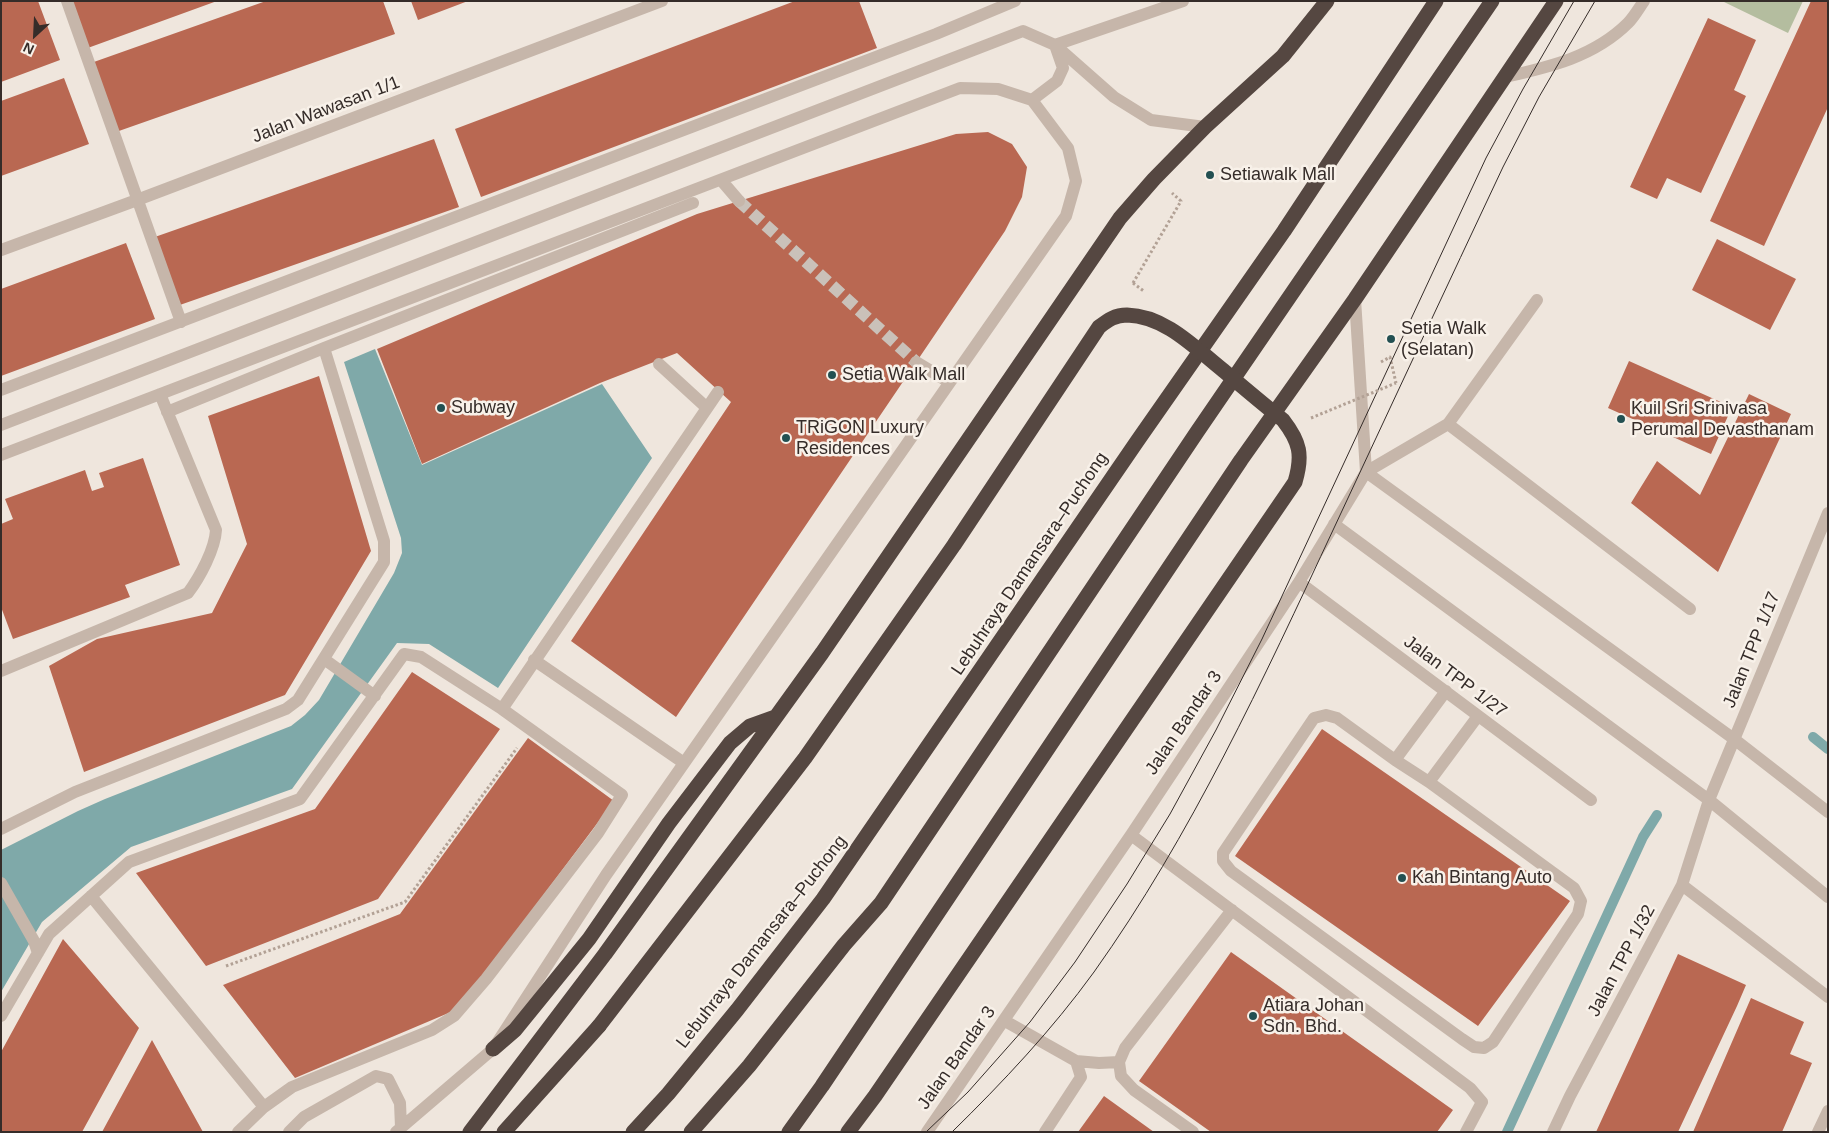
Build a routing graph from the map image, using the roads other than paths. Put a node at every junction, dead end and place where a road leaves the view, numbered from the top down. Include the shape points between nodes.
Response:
1 (67, 1) edge
2 (662, 1) edge
3 (1015, 1) edge
4 (1183, 1) edge
5 (1327, 1) edge
6 (1492, 1) edge
7 (1556, 1) edge
8 (1644, 1) edge
9 (1433, 4) edge
10 (1055, 45) junction
11 (1505, 77) junction
12 (1032, 100) junction
13 (1205, 127) junction
14 (721, 180) junction
15 (137, 200) junction
16 (739, 201) tunnel mouth
17 (693, 203) dead end
18 (1, 250) edge
19 (1355, 300) junction
20 (1536, 300) dead end
21 (181, 322) junction
22 (324, 348) junction
23 (916, 362) tunnel mouth
24 (659, 364) dead end
25 (950, 382) junction
26 (1, 390) edge
27 (718, 392) dead end
28 (160, 394) junction
29 (707, 408) junction
30 (167, 412) junction
31 (1, 424) edge
32 (1448, 424) junction
33 (1, 455) edge
34 (1366, 472) junction
35 (1828, 513) edge
36 (1334, 524) junction
37 (1299, 582) junction
38 (1690, 609) dead end
39 (534, 660) junction
40 (327, 661) junction
41 (1, 671) edge
42 (1446, 691) junction
43 (372, 694) junction
44 (502, 709) junction
45 (1478, 716) junction
46 (775, 717) junction
47 (1734, 739) junction
48 (1395, 760) junction
49 (684, 763) junction
50 (1429, 782) junction
51 (1590, 800) dead end
52 (1709, 800) junction
53 (1828, 812) edge
54 (1, 829) edge
55 (1131, 835) junction
56 (1, 883) edge
57 (1682, 886) junction
58 (91, 896) junction
59 (1828, 897) edge
60 (1232, 910) junction
61 (36, 947) junction
62 (1828, 997) edge
63 (1, 1016) edge
64 (1005, 1021) junction
65 (493, 1049) junction
66 (1076, 1060) junction
67 (1119, 1062) junction
68 (264, 1107) junction
69 (1828, 1111) edge
70 (399, 1130) edge
71 (238, 1132) edge
72 (289, 1132) edge
73 (470, 1132) edge
74 (504, 1132) edge
75 (633, 1132) edge
76 (691, 1132) edge
77 (789, 1132) edge
78 (848, 1132) edge
79 (928, 1132) edge
80 (1045, 1132) edge
81 (1192, 1132) edge
82 (1466, 1132) edge
83 (1553, 1132) edge
84 (1818, 1132) edge

1 - 15 street
2 - 15 street, Jalan Wawasan 1/1
3 - 21 street
4 - 10 street
5 - 13 highway via 1283,56
6 - 76 highway via 1191,440 881,902 749,1066
7 - 11 highway
8 - 11 street via 1628,23 1598,46 1560,64
9 - 75 highway, Lebuhraya Damansara–Puchong via 1284,231 823,899 737,1010
10 - 12 street via 1063,68 1056,81
10 - 13 street via 1114,97 1152,120
10 - 31 street via 1023,30
11 - 19 highway
12 - 14 street via 998,89 960,88
12 - 25 street via 1068,148 1076,181 1066,216
13 - 46 highway via 1120,218 828,645
14 - 16 street
14 - 28 street
15 - 18 street, Jalan Wawasan 1/1
15 - 21 street
17 - 22 street
19 - 34 street
19 - 77 highway via 1241,460
20 - 32 street
21 - 26 street
22 - 30 street
22 - 40 street via 384,541 384,562
23 - 25 street
24 - 29 street
25 - 49 street
27 - 29 street
28 - 30 street
28 - 33 street
29 - 39 street
30 - 41 street via 216,530 215,540 196,583 188,593
32 - 34 street
32 - 38 street
34 - 36 street, Jalan Bandar 3
34 - 47 street
35 - 47 street, Jalan TPP 1/17
36 - 37 street, Jalan Bandar 3
36 - 52 street
37 - 42 street, Jalan TPP 1/27
37 - 55 street, Jalan Bandar 3
39 - 44 street
39 - 49 street
40 - 43 street
40 - 54 street via 298,700 286,709 75,792
42 - 45 street, Jalan TPP 1/27
42 - 48 street
43 - 44 street via 404,654 421,657
43 - 58 street via 300,799 129,862
44 - 68 street via 622,795 598,833 454,1016 432,1030 292,1086
45 - 50 street
45 - 51 street, Jalan TPP 1/27
46 - 65 highway via 750,726 730,743 669,823 589,939 515,1030
46 - 73 highway via 605,954
47 - 52 street, Jalan TPP 1/17
47 - 53 street
48 - 50 street
48 - 50 street via 1337,718 1326,715 1314,718 1224,853 1223,861 1231,871 1462,1039 1474,1047 1484,1048 1493,1042 1578,914 1582,901 1574,888
49 - 65 street via 606,875
52 - 57 street, Jalan TPP 1/32
52 - 59 street
55 - 60 street
55 - 64 street, Jalan Bandar 3
56 - 61 street
57 - 62 street
57 - 83 street, Jalan TPP 1/32
58 - 61 street
58 - 68 street
60 - 67 street via 1125,1048
60 - 82 street via 1470,1088 1482,1102
61 - 63 street
64 - 66 street
64 - 79 street, Jalan Bandar 3
65 - 70 street
66 - 67 street
66 - 80 street via 1081,1078
67 - 81 street via 1121,1076 1134,1090
68 - 71 street
69 - 84 street
70 - 72 street via 400,1103 388,1079 376,1076 304,1117
74 - 78 highway, bridge via 599,1026 804,758 954,545 1099,326 1112,318 1126,315 1157,322 1178,334 1283,420 1300,451 1294,482

